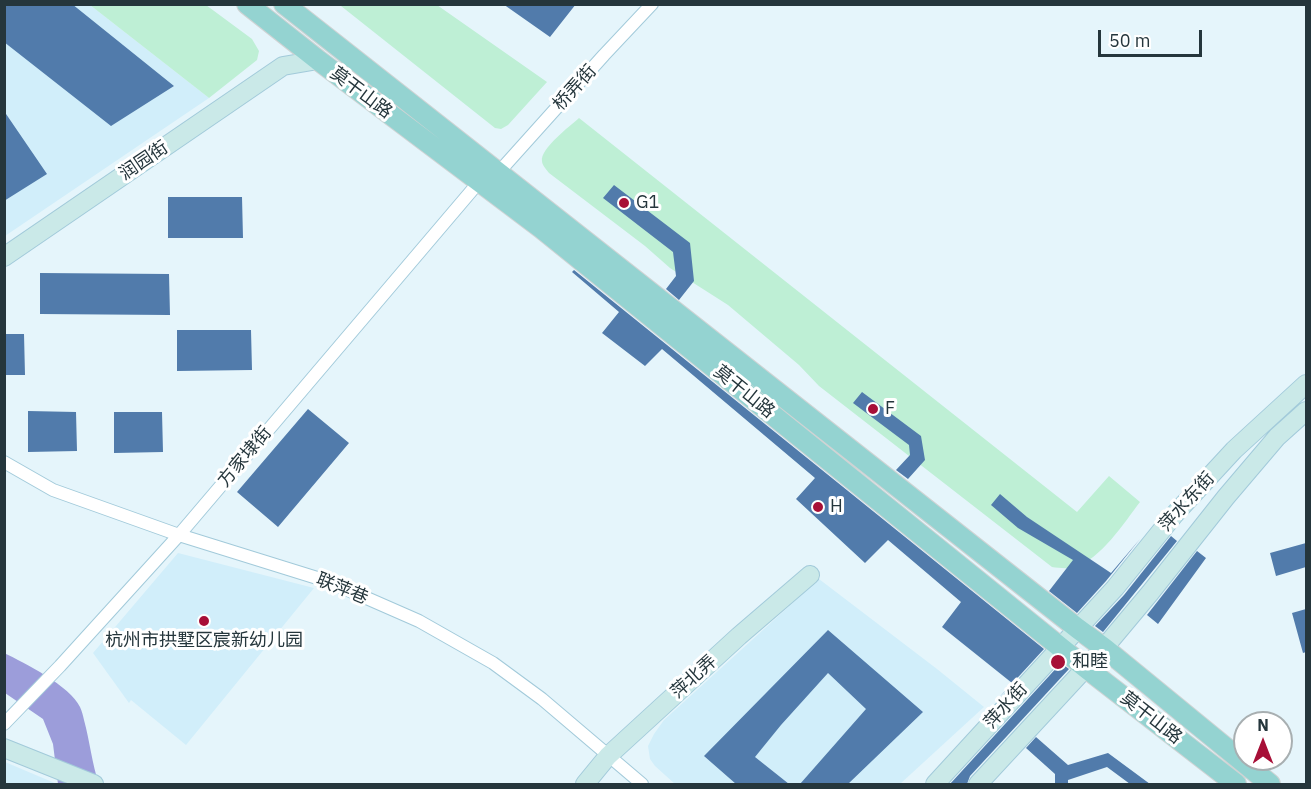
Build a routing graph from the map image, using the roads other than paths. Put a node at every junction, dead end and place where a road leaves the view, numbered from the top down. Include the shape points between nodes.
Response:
1 (247, 4) edge
2 (284, 4) edge
3 (652, 4) edge
4 (284, 34) junction
5 (318, 60) junction
6 (283, 66) junction
7 (498, 173) junction
8 (478, 182) junction
9 (4, 257) edge
10 (1306, 384) edge
11 (1306, 411) edge
12 (4, 462) edge
13 (179, 534) junction
14 (810, 575) dead end
15 (1077, 628) junction
16 (1060, 646) junction
17 (1104, 648) junction
18 (1086, 668) junction
19 (7, 722) edge
20 (4, 748) edge
21 (608, 756) junction
22 (94, 784) edge
23 (585, 784) edge
24 (642, 784) edge
25 (935, 784) edge
26 (978, 784) edge
27 (1236, 784) edge
28 (1270, 784) edge

1 - 4 main road, 莫干山路
2 - 7 main road, 莫干山路
3 - 7 street, 桥弄街
4 - 5 main road, 莫干山路
4 - 6 main road
5 - 6 main road, 润园街
5 - 8 main road, 莫干山路
6 - 9 main road, 润园街
7 - 15 main road, 莫干山路
8 - 13 street, 方家埭街
8 - 16 main road, 莫干山路 via 541,228
10 - 15 main road, 萍水东街 via 1234,450
11 - 17 main road, 萍水东街 via 1277,437 1226,496
12 - 13 street, 联萍巷 via 54,490
13 - 19 street, 方家埭街
13 - 21 street, 联萍巷 via 330,582 419,621 493,663
14 - 21 main road, 萍北弄
15 - 16 main road, 萍水街
15 - 17 main road, 莫干山路
16 - 18 main road, 莫干山路
16 - 25 main road, 萍水街
17 - 18 main road, 萍水街
17 - 28 main road, 莫干山路
18 - 26 main road, 萍水街
18 - 27 main road, 莫干山路
20 - 22 main road
21 - 23 main road, 萍北弄
21 - 24 street, 联萍巷

